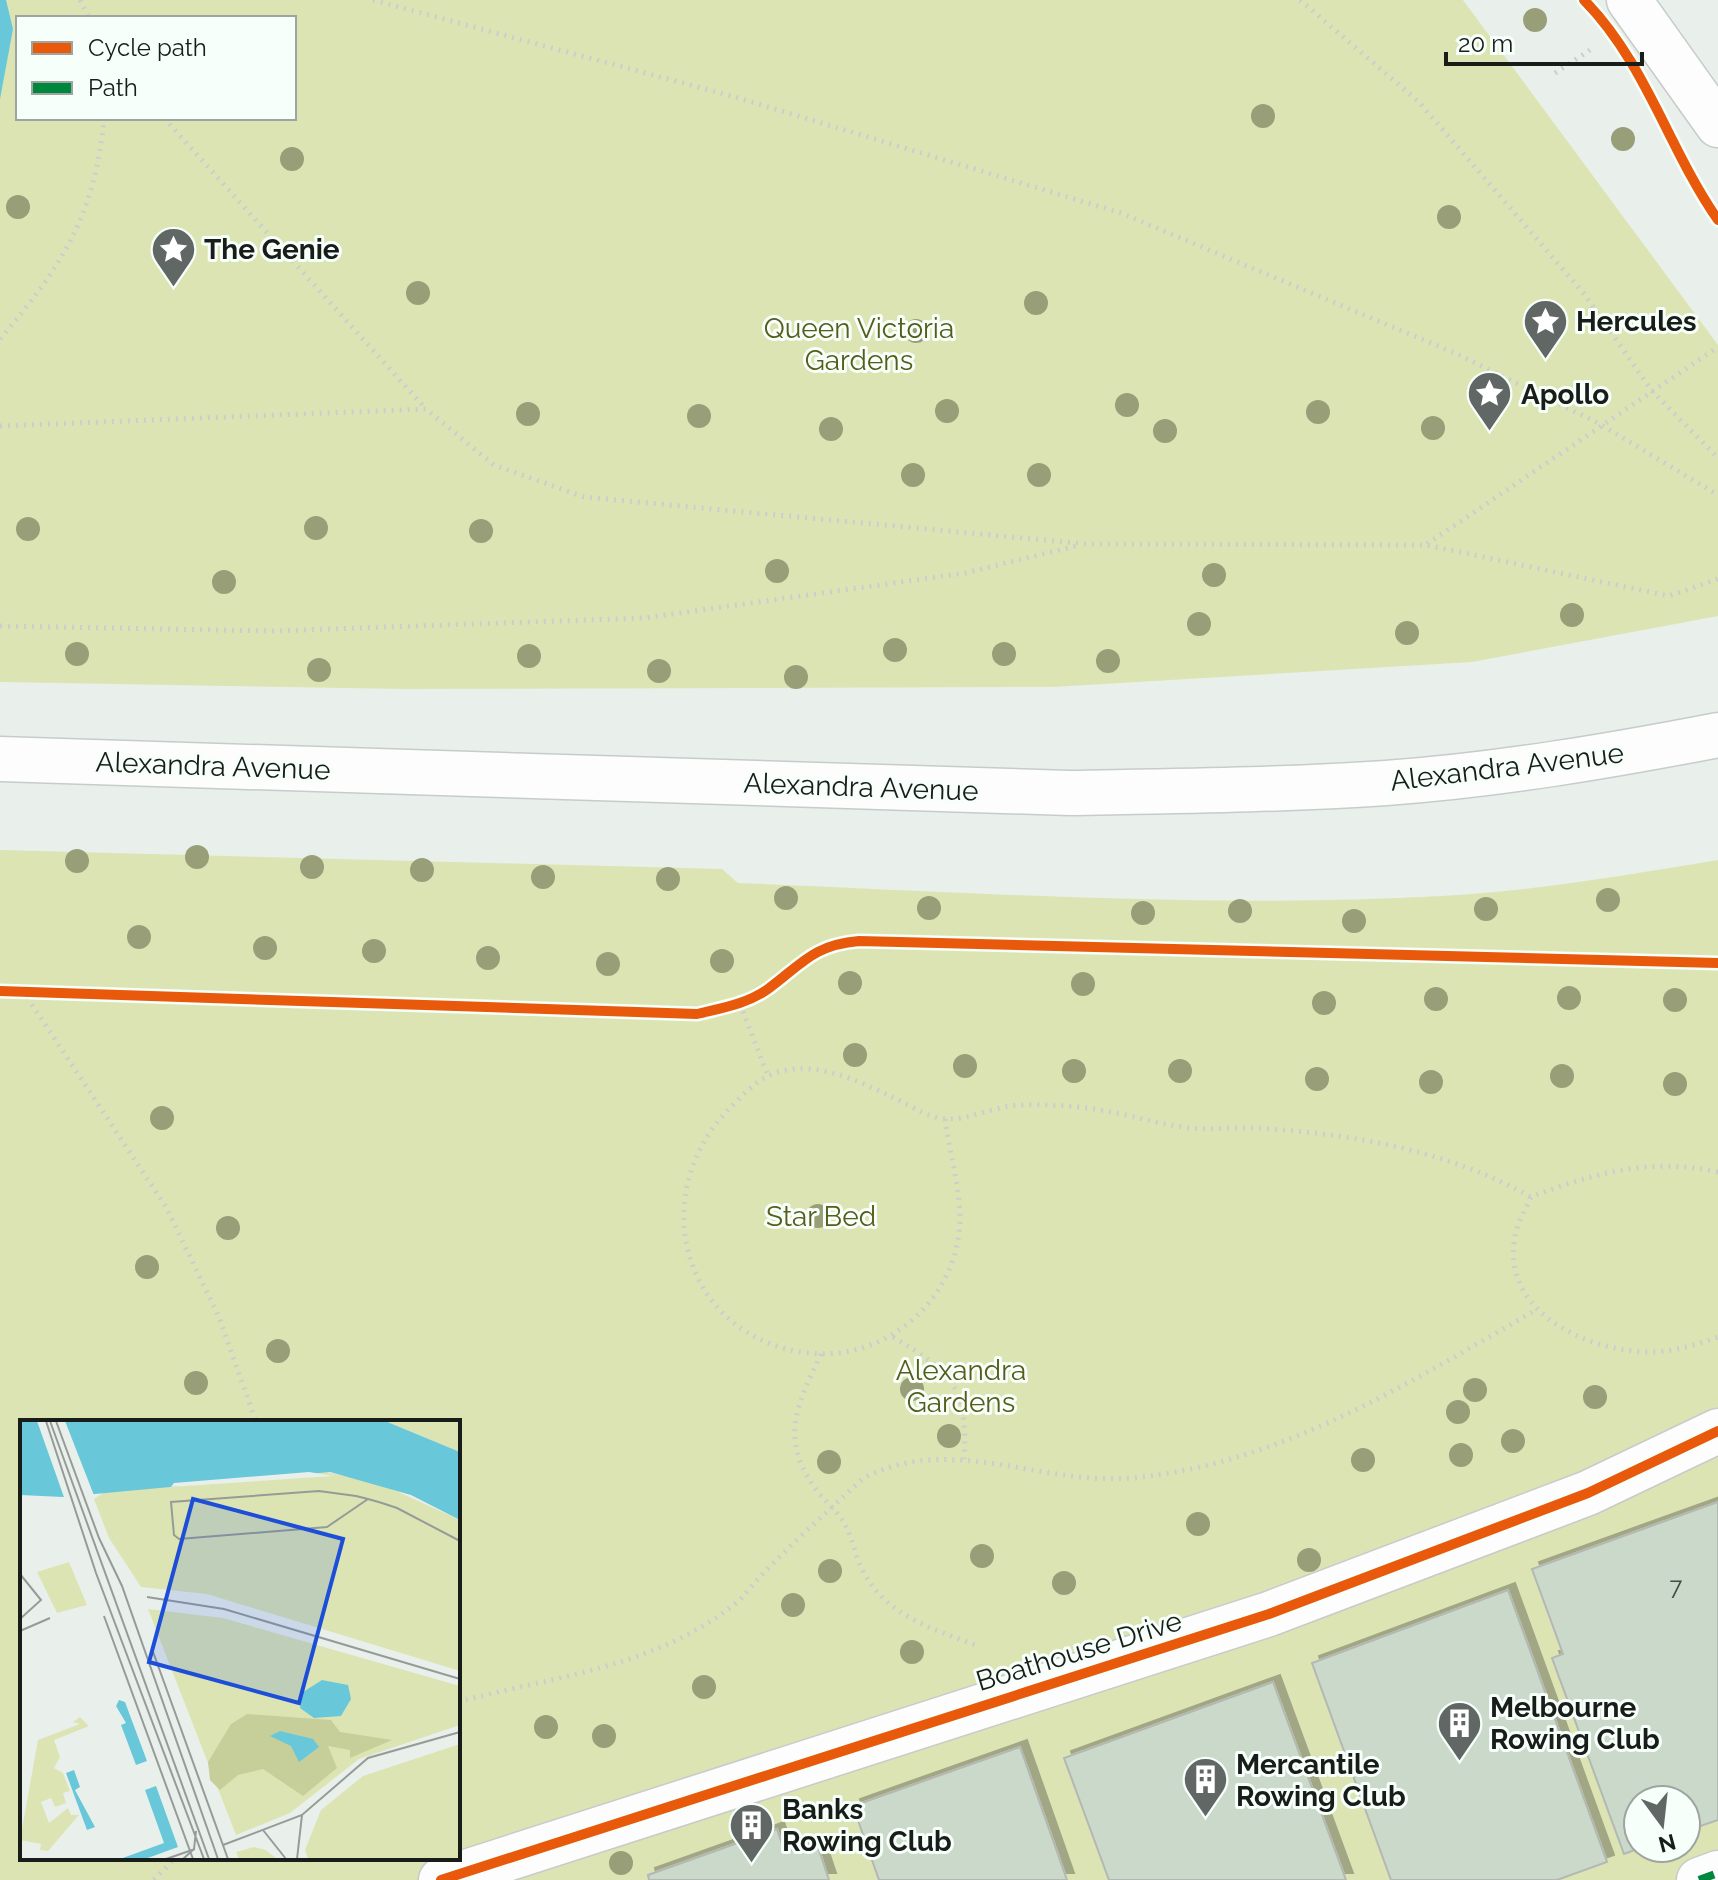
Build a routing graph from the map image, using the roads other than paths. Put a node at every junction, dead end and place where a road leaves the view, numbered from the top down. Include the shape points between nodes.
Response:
1 (1629, 0) edge
2 (1718, 125) edge
3 (1718, 735) edge
4 (0, 759) edge
5 (1718, 1431) edge
6 (1718, 1873) edge
7 (441, 1880) edge
8 (1699, 1880) edge

1 - 2 main road
3 - 4 main road, Alexandra Avenue via 1500,771 1388,783 1128,792 881,789
5 - 7 main road, Boathouse Drive via 1588,1493 1269,1614
6 - 8 main road

